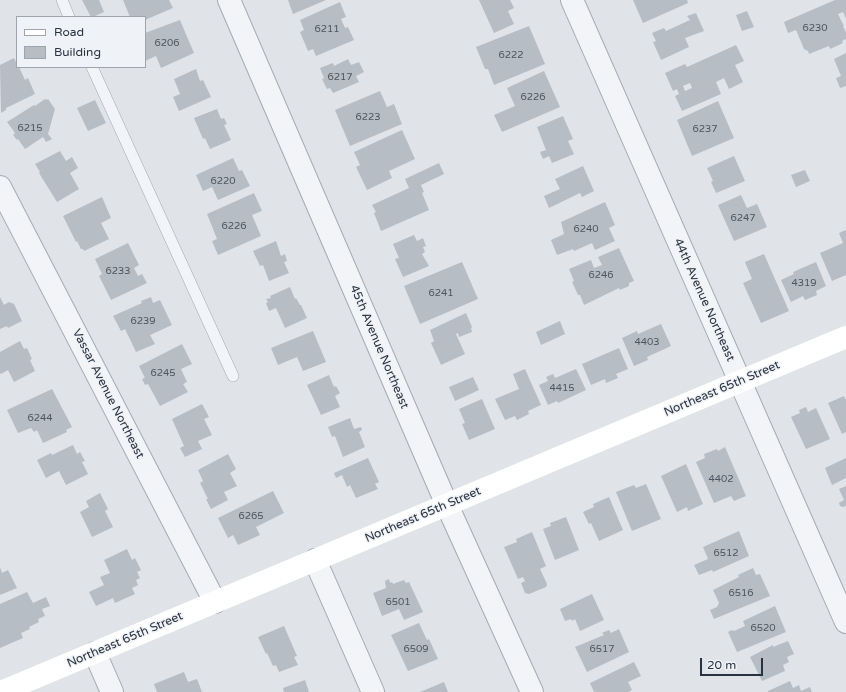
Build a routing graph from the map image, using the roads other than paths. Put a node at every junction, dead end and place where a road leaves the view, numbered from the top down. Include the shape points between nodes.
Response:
1 (62, 0) edge
2 (229, 0) edge
3 (572, 0) edge
4 (69, 16) edge
5 (92, 68) edge
6 (0, 187) edge
7 (846, 337) edge
8 (233, 376) dead end
9 (739, 382) junction
10 (447, 505) junction
11 (315, 560) junction
12 (215, 602) junction
13 (846, 622) edge
14 (95, 653) junction
15 (1, 692) edge
16 (112, 692) edge
17 (373, 692) edge
18 (532, 692) edge

1 - 4 lane
2 - 10 street, 45th Avenue Northeast
3 - 9 street, 44th Avenue Northeast
5 - 8 lane
6 - 12 street, Vassar Avenue Northeast
7 - 9 main road, Northeast 65th Street
9 - 10 main road, Northeast 65th Street
9 - 13 street, 44th Avenue Northeast
10 - 11 main road, Northeast 65th Street
10 - 18 street, 45th Avenue Northeast
11 - 12 main road, Northeast 65th Street
11 - 17 street
12 - 14 main road, Northeast 65th Street
14 - 15 main road, Northeast 65th Street
14 - 16 street

